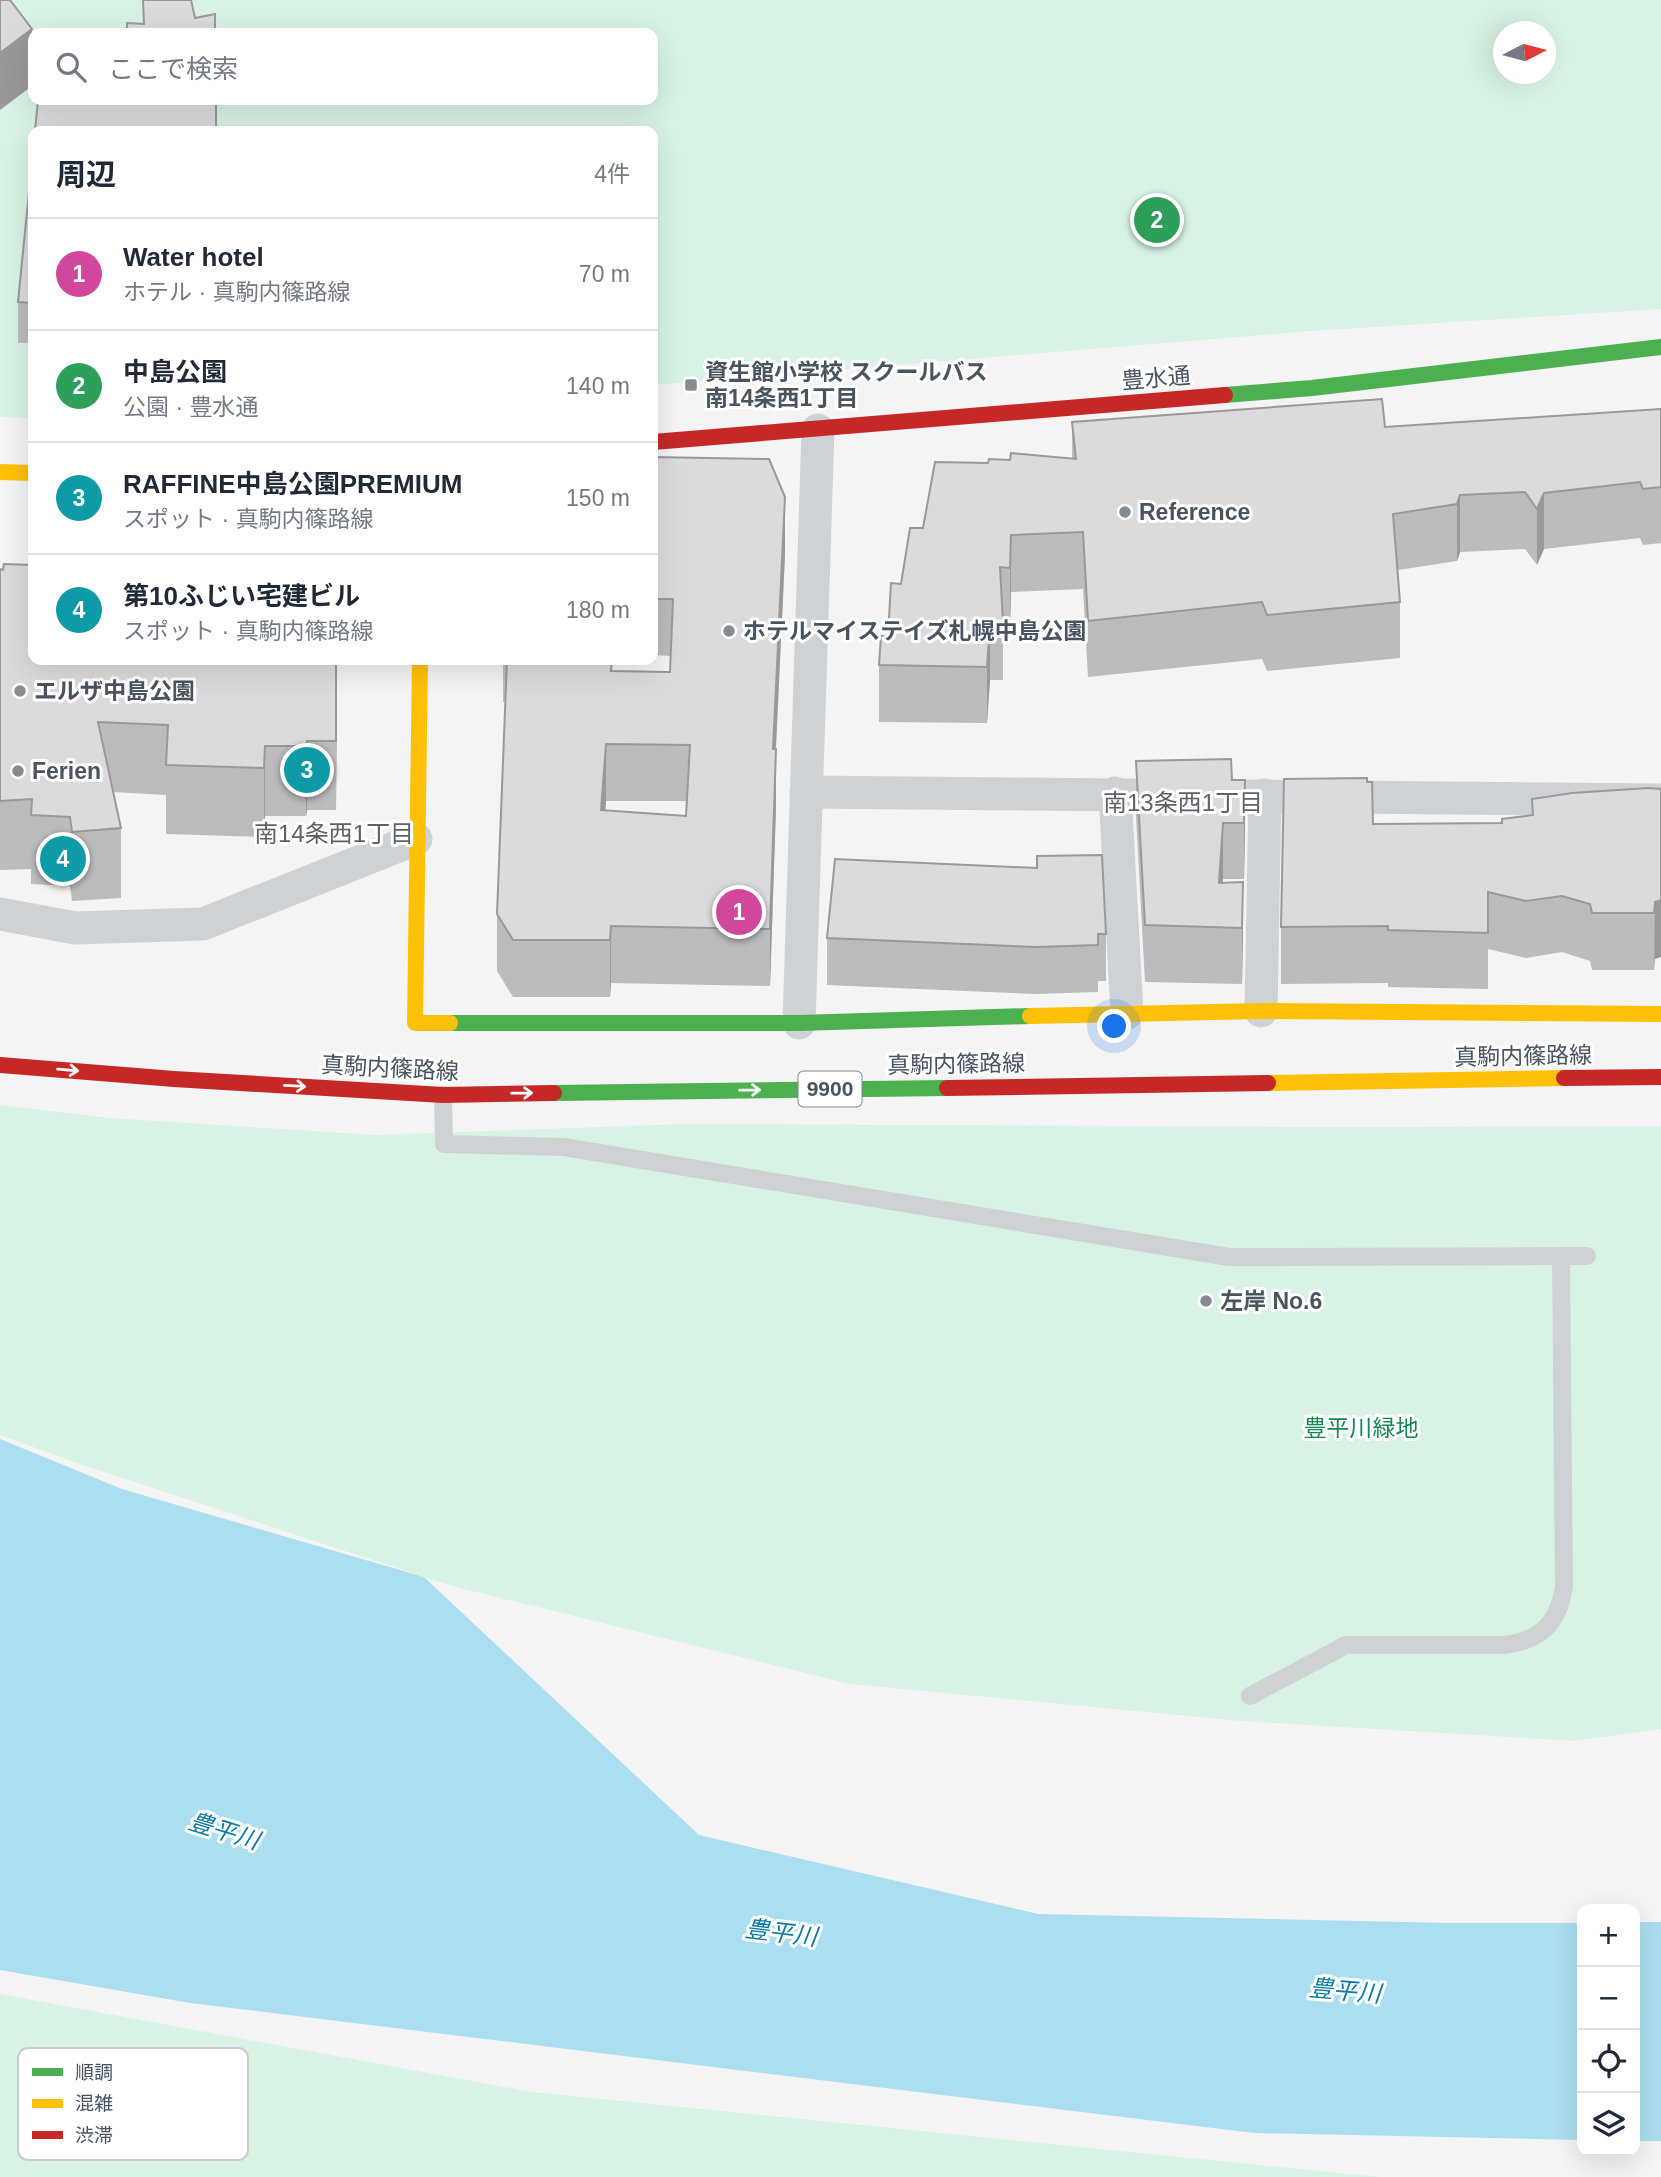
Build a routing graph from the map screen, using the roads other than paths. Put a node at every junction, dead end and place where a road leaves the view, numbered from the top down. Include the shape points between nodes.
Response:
1 (1661, 347) edge
2 (818, 430) junction
3 (658, 442) edge
4 (0, 472) edge
5 (28, 473) edge
6 (420, 665) edge
7 (806, 792) junction
8 (1115, 793) junction
9 (1265, 795) junction
10 (1661, 800) edge
11 (416, 839) junction
12 (0, 914) edge
13 (1261, 1011) junction
14 (1127, 1013) junction
15 (1661, 1014) edge
16 (799, 1023) junction
17 (0, 1065) edge
18 (1661, 1077) edge
19 (443, 1095) junction
20 (1561, 1256) junction
21 (1587, 1256) dead end
22 (1250, 1696) dead end

1 - 2 street, 豊水通 via 1312,388
2 - 3 street, 豊水通
2 - 7 street
4 - 5 street
6 - 11 street
7 - 8 street
7 - 16 street
8 - 9 street
8 - 14 street
9 - 10 street
9 - 13 street
11 - 12 street via 203,924 75,928
11 - 16 street via 415,1023
13 - 14 street
13 - 15 street
14 - 16 street
17 -> 19 street, 真駒内篠路線 / 9900
19 -> 18 street, 真駒内篠路線 / 9900
19 - 20 lane via 444,1144 564,1147 1229,1257
20 - 21 lane
20 - 22 lane via 1564,1587 1553,1618 1541,1633 1524,1643 1346,1645

